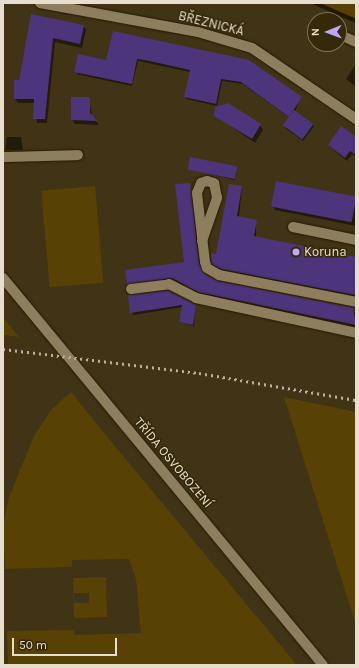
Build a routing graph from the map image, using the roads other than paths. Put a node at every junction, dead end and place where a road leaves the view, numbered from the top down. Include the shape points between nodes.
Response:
1 (40, 3) edge
2 (356, 119) edge
3 (78, 155) dead end
4 (3, 157) edge
5 (293, 227) dead end
6 (356, 240) edge
7 (202, 241) junction
8 (3, 278) edge
9 (131, 289) dead end
10 (356, 302) edge
11 (356, 333) edge
12 (323, 665) edge

1 - 2 street, BŘEZNICKÁ via 198,32 252,48
3 - 4 street
5 - 6 street
7 - 7 street via 197,193 201,183 207,181 214,183 217,198
7 - 10 street via 205,262 212,272
8 - 12 street, TŘÍDA OSVOBOZENÍ
9 - 11 street via 169,284 196,298

